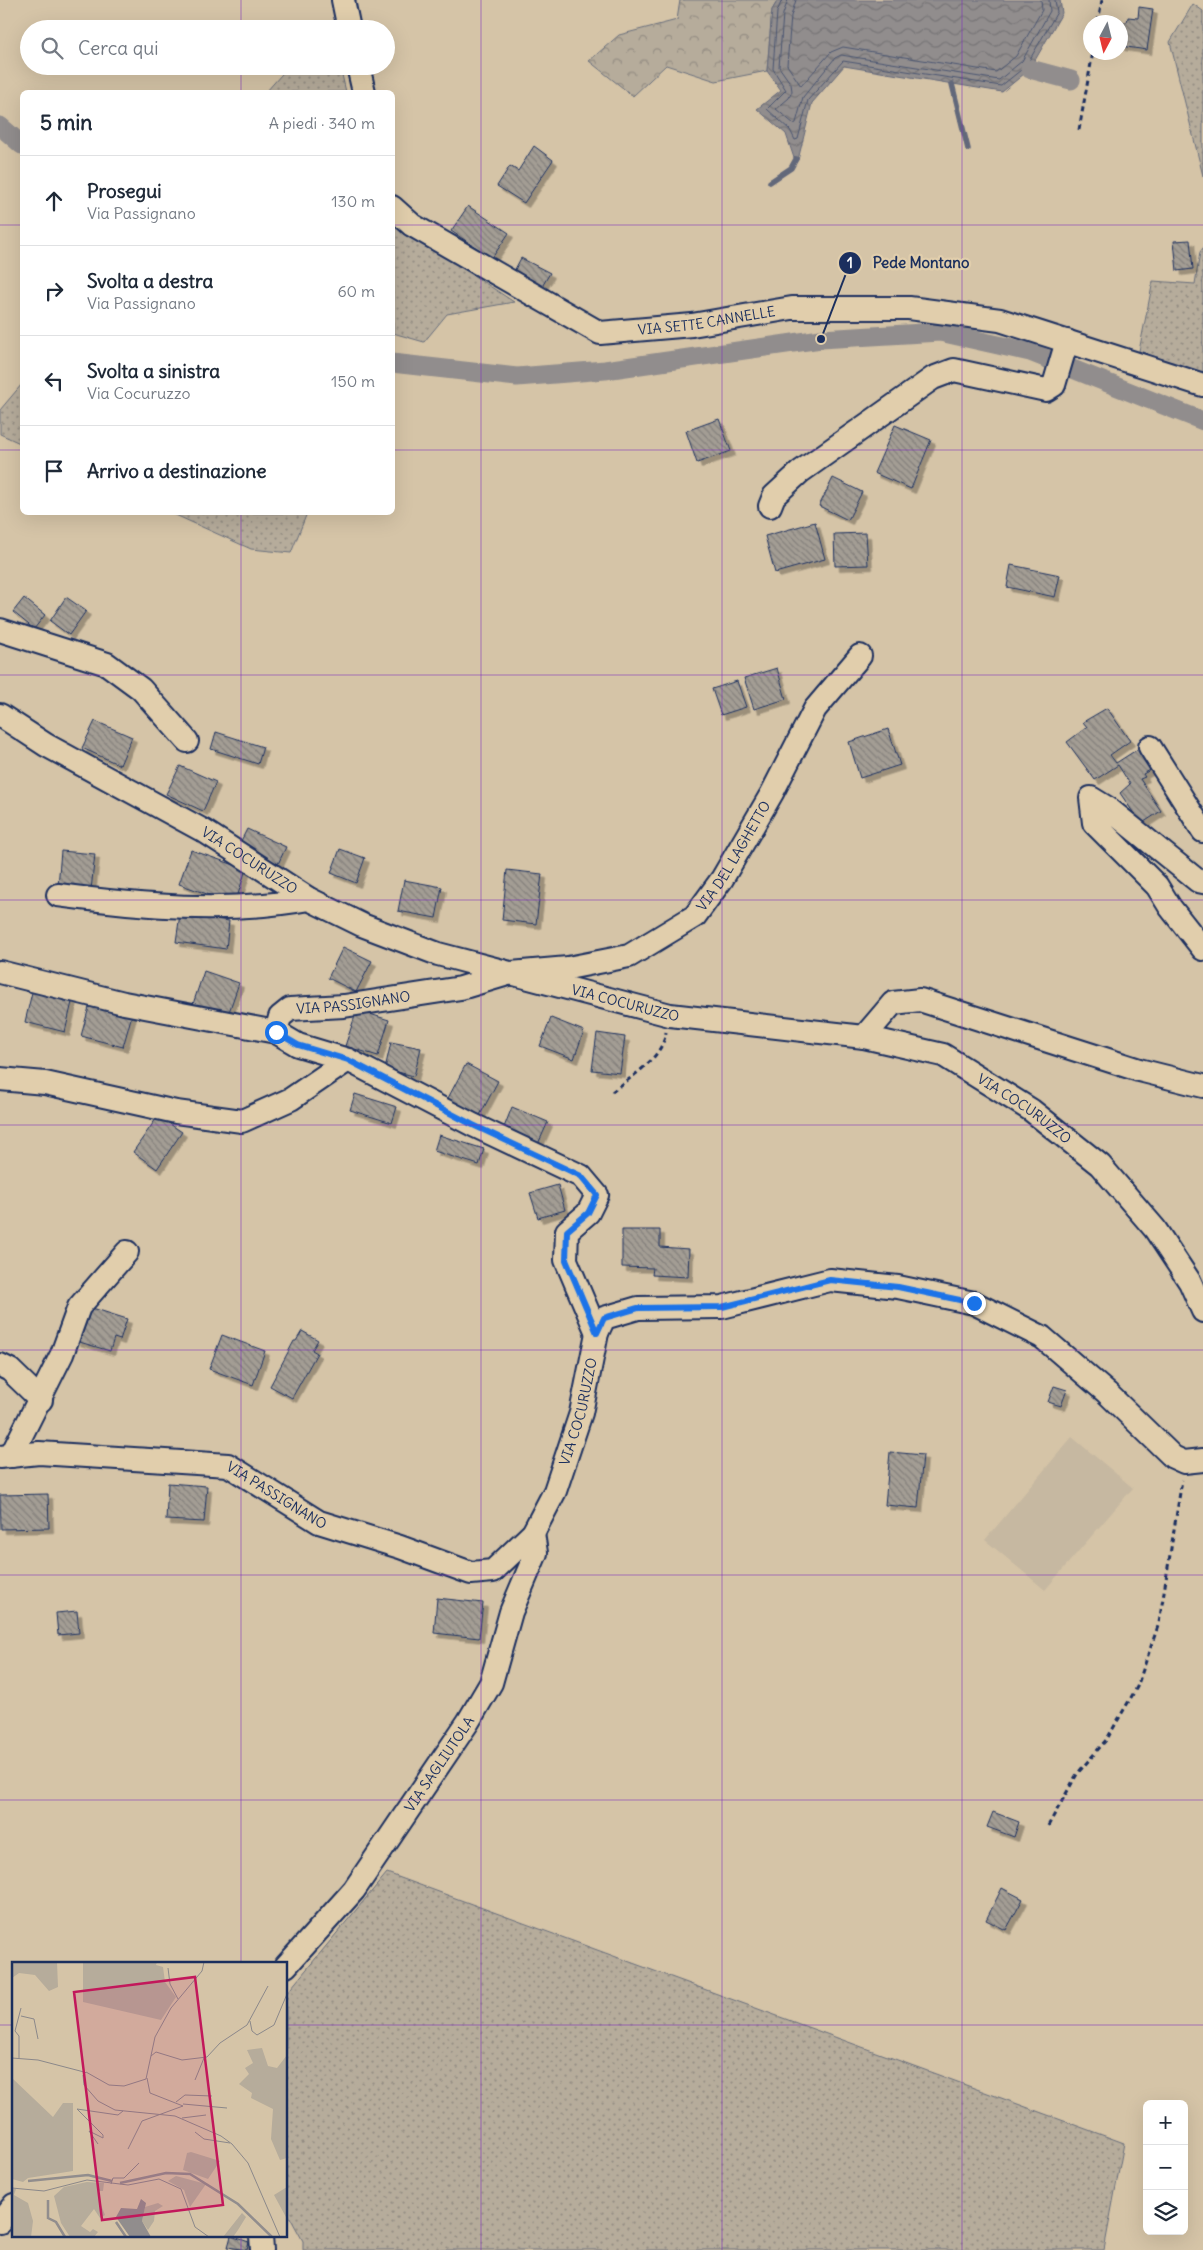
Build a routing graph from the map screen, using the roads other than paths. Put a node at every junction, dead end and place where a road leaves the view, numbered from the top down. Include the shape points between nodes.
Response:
1 (343, 0) edge
2 (347, 20) edge
3 (360, 75) edge
4 (364, 90) edge
5 (395, 210) edge
6 (1062, 342) junction
7 (1203, 385) edge
8 (770, 506) dead end
9 (0, 630) edge
10 (860, 656) dead end
11 (0, 715) edge
12 (187, 742) dead end
13 (1150, 747) dead end
14 (1203, 831) edge
15 (1203, 882) edge
16 (58, 895) dead end
17 (309, 899) junction
18 (1203, 949) edge
19 (0, 972) edge
20 (511, 973) junction
21 (276, 1032) junction
22 (864, 1037) junction
23 (348, 1060) junction
24 (0, 1079) edge
25 (1203, 1086) edge
26 (127, 1252) dead end
27 (1203, 1311) edge
28 (597, 1333) junction
29 (0, 1365) edge
30 (41, 1400) junction
31 (6, 1456) edge
32 (1198, 1461) edge
33 (533, 1533) junction
34 (288, 1964) edge
35 (12, 2207) edge
36 (0, 2222) edge

1 - 2 street
3 - 4 street
5 - 6 street, VIA SETTE CANNELLE via 412,225 600,333 692,325 792,308 909,308 1000,320
6 - 7 street
6 - 8 street via 1054,385 1046,390 954,370 932,378 800,472 774,496
9 - 12 street via 107,664 141,689
10 - 20 street, VIA DEL LAGHETTO via 815,710 772,793 722,878 695,916 629,956 568,968
11 - 17 street, VIA COCURUZZO via 46,745 204,831
13 - 14 street
15 - 18 street via 1091,798 1094,823 1157,886
16 - 17 street via 113,902 228,908
17 - 20 street, VIA COCURUZZO via 362,925 430,950
19 - 21 street via 124,1003
20 - 21 street, VIA PASSIGNANO via 461,988 344,1006 290,1009 280,1017
20 - 22 street, VIA COCURUZZO via 670,1015
21 - 23 street via 298,1045
22 - 25 street via 893,1003 920,1000 1139,1070
22 - 27 street, VIA COCURUZZO via 943,1055 1031,1110 1100,1165 1155,1229 1190,1282
23 - 24 street via 291,1099 242,1120 176,1112 44,1083
23 - 28 street via 581,1176 597,1195 588,1213 567,1231 566,1260
26 - 30 street via 79,1307
28 - 32 street, VIA COCURUZZO via 604,1318 638,1308 722,1307 830,1280 898,1287 974,1303 1042,1338 1107,1393 1173,1457
28 - 33 street, VIA COCURUZZO via 581,1413 555,1491
29 - 30 street via 10,1370
30 - 31 street
31 - 33 street, VIA PASSIGNANO via 39,1453 228,1465 319,1522 472,1573 493,1571
33 - 34 street, VIA SAGLIUTOLA via 536,1553 512,1612 491,1683 463,1730 354,1890
35 - 36 street

